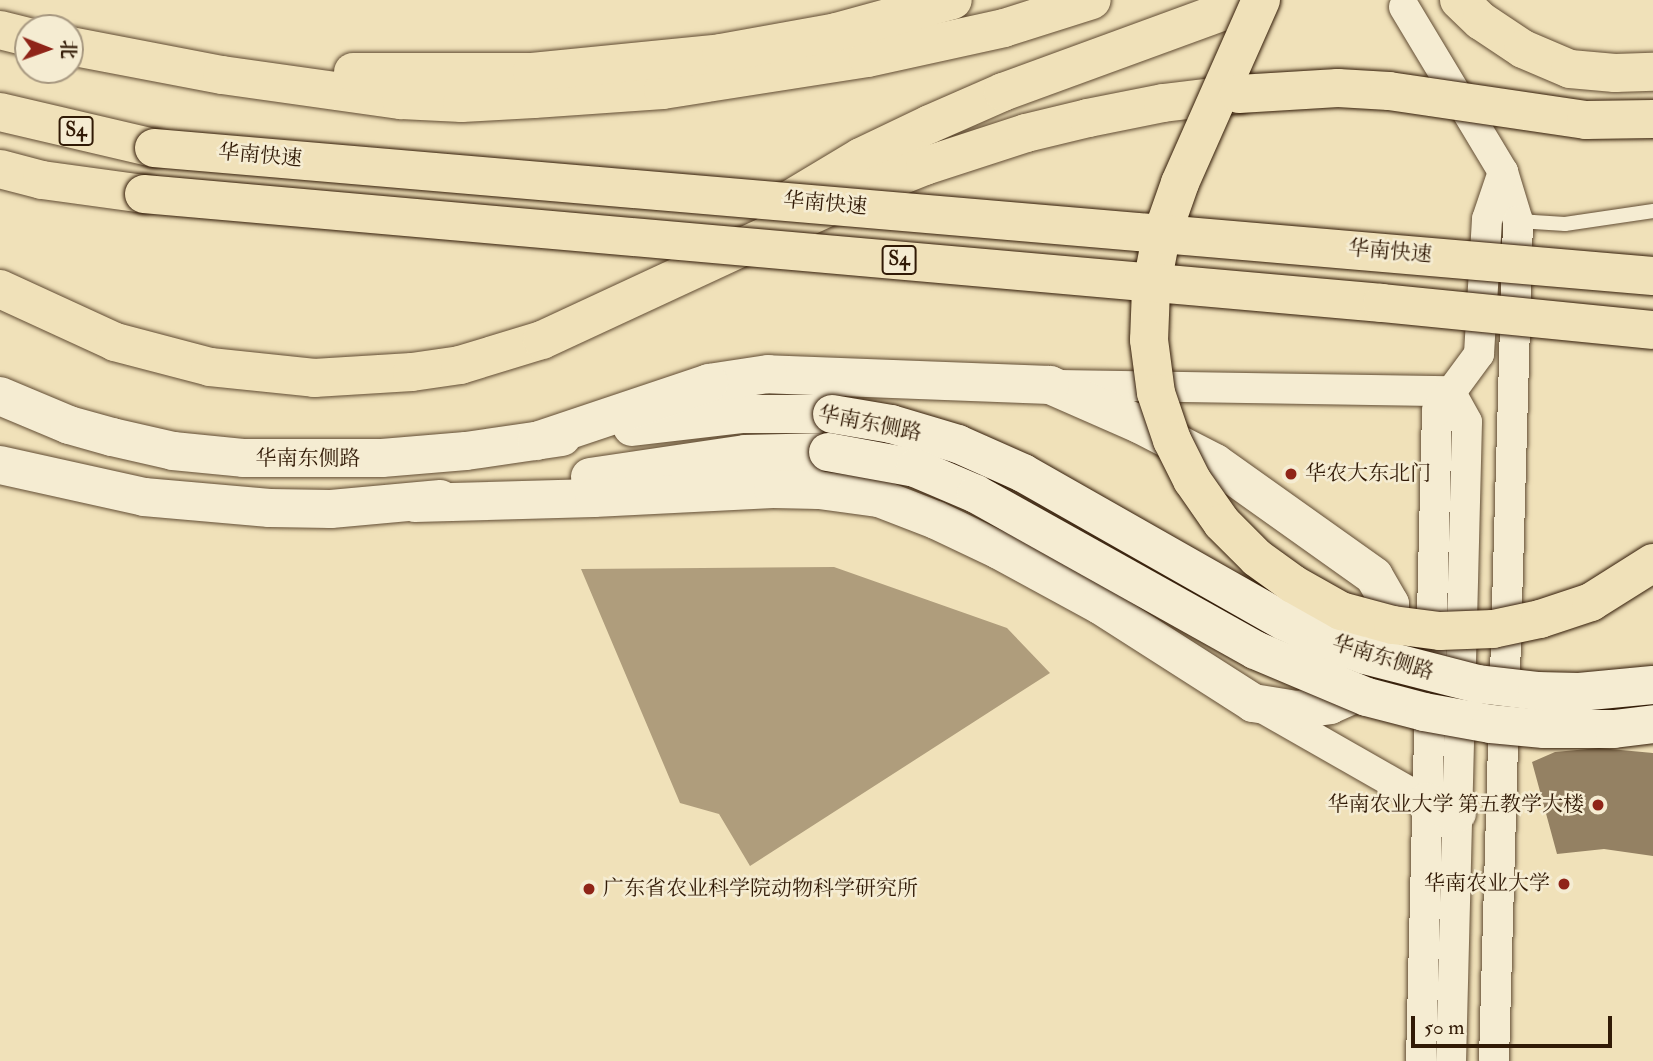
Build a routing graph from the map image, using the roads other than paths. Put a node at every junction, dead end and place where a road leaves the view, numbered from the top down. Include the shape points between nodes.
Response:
1 (953, 0) edge
2 (1092, 0) edge
3 (1459, 0) edge
4 (1492, 0) edge
5 (1254, 1) edge
6 (1404, 7) dead end
7 (1653, 46) edge
8 (84, 49) edge
9 (84, 49) edge
10 (1653, 72) edge
11 (0, 112) edge
12 (1653, 118) edge
13 (0, 169) edge
14 (1503, 172) junction
15 (1653, 211) edge
16 (1518, 220) junction
17 (1653, 276) edge
18 (0, 289) edge
19 (588, 318) junction
20 (1653, 330) edge
21 (1050, 385) junction
22 (1450, 391) junction
23 (0, 396) edge
24 (537, 441) junction
25 (0, 465) edge
26 (415, 503) junction
27 (1653, 563) edge
28 (1653, 685) edge
29 (1253, 703) junction
30 (1653, 724) edge
31 (1442, 808) junction
32 (1421, 1061) edge
33 (1451, 1061) edge
34 (1494, 1061) edge

1 - 8 highway via 848,29 734,51 532,72 323,70
2 - 9 highway via 1004,28 777,74 663,90 510,101 401,100 234,77
3 - 10 highway via 1523,50 1570,69
4 - 7 highway via 1522,23 1572,43 1626,49
5 - 19 highway via 1003,92 861,157
5 - 27 highway, bridge via 1180,183 1161,237 1150,289 1149,340 1156,393 1172,440 1214,512 1257,558 1341,611 1440,632 1493,629 1540,619 1591,601
6 - 14 street
11 - 17 highway, 华南快速 / S4, bridge via 154,148
12 - 19 highway, bridge via 1586,120 1429,95 1338,88 1163,103 1026,133 925,166
13 - 20 highway, S4, bridge via 42,180 144,194
14 - 16 street
14 - 22 street via 1487,219 1479,354
15 - 16 lane via 1564,224
16 - 34 street
18 - 19 highway via 57,318 162,356 258,374 314,378 460,365 542,340
21 - 22 street
21 - 24 street via 768,374 709,383
21 - 29 street via 1215,463 1374,576 1390,604 1390,640 1375,678 1361,691 1330,705 1296,710
22 - 31 street via 1437,411
23 - 24 street, 华南东侧路 via 69,425 112,437 173,451 243,458 382,458
24 - 28 street, 华南东侧路, bridge via 743,414 832,414 891,424 947,440 1012,468 1326,642 1478,684 1579,692
25 - 26 street, 华南东侧路 via 144,497 270,508
26 - 29 street via 773,489 879,498 999,550 1089,599
26 - 30 street, 华南东侧路, bridge via 745,454 828,452 915,468 976,494 1255,650 1367,697 1491,724 1544,729
29 - 31 street
31 - 32 street
31 - 33 street

